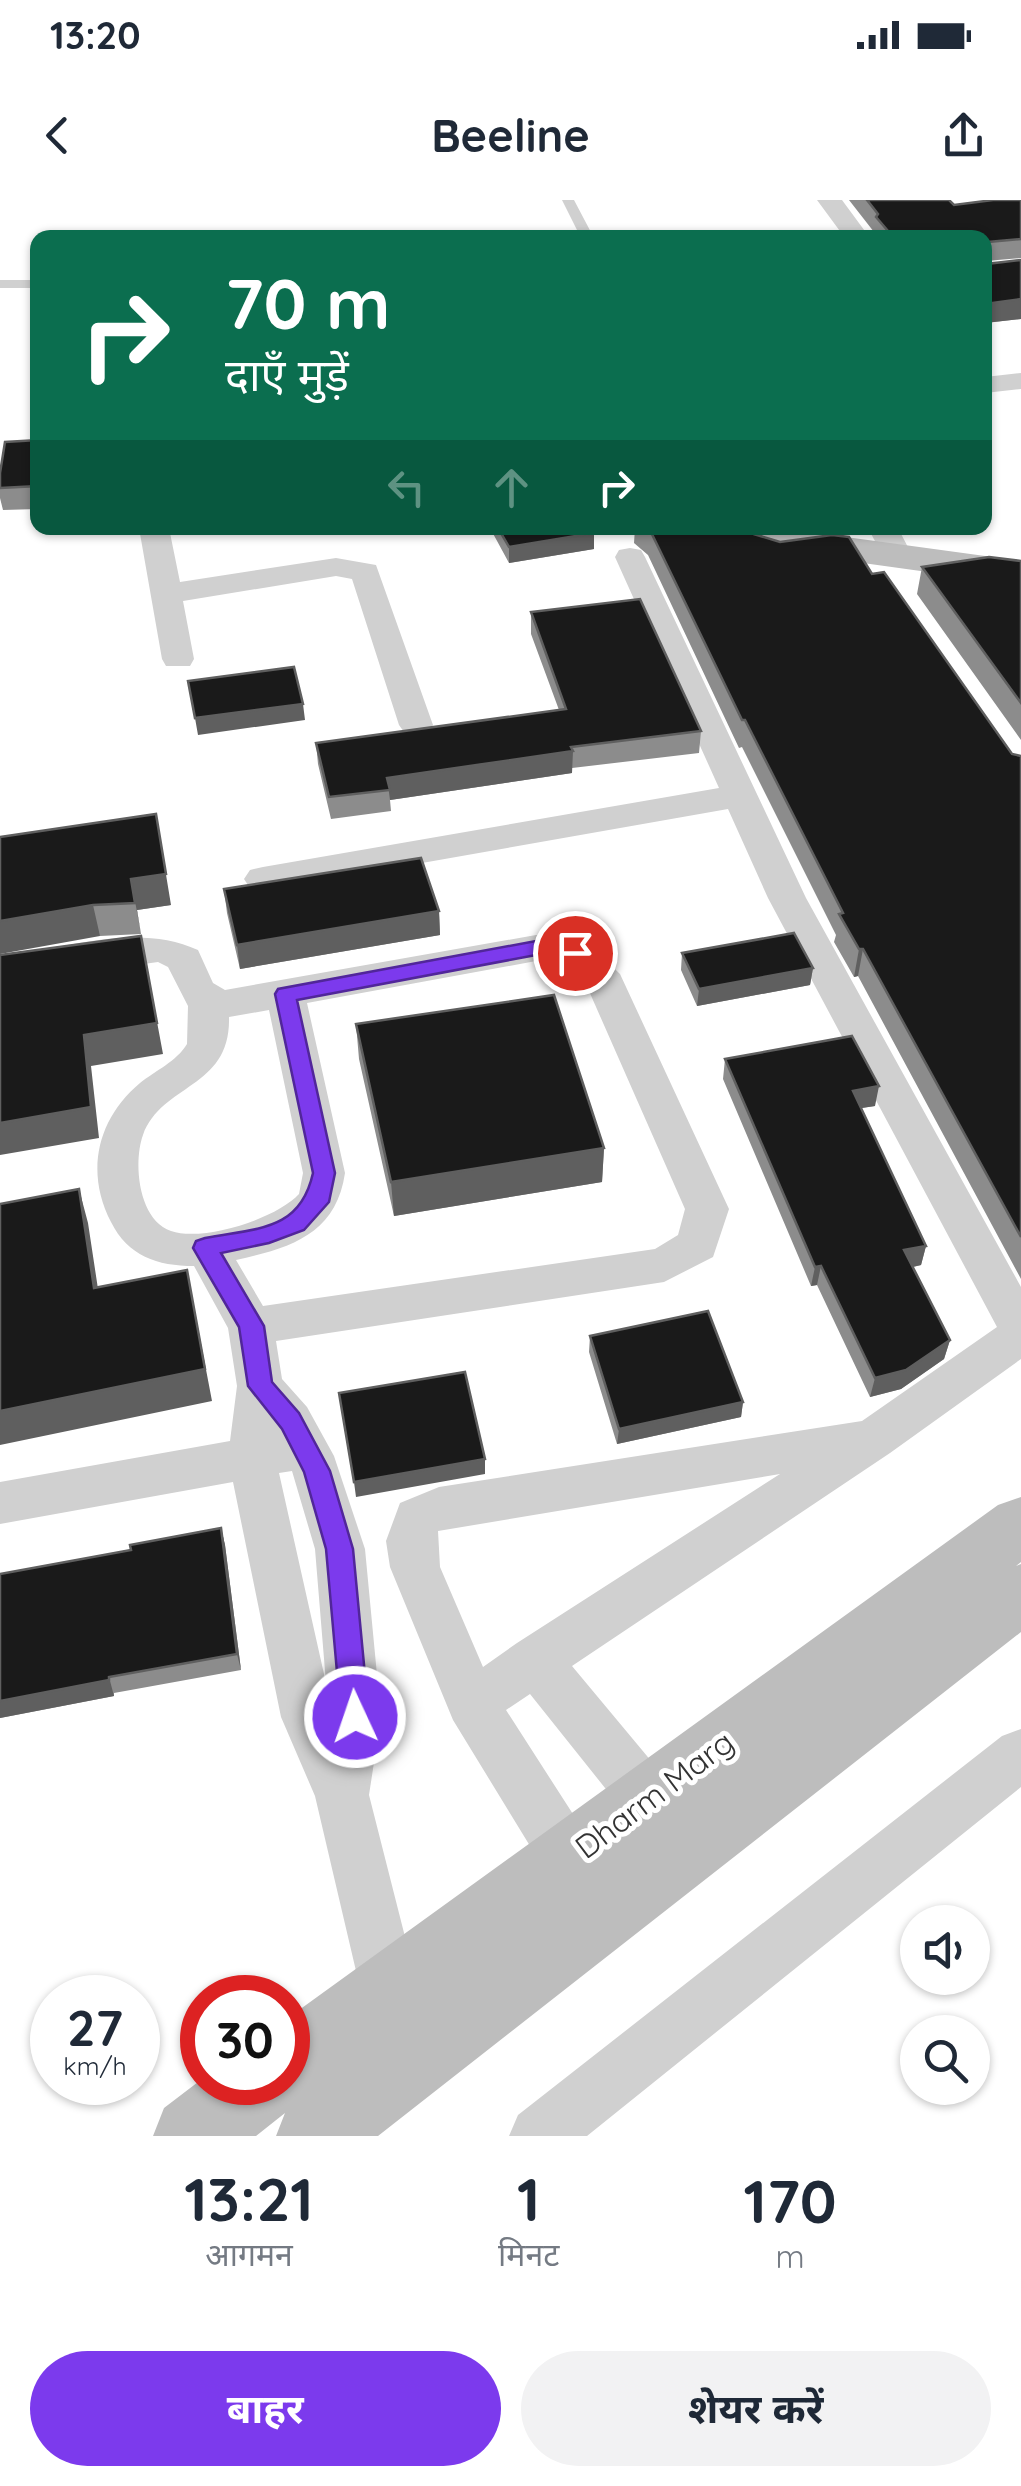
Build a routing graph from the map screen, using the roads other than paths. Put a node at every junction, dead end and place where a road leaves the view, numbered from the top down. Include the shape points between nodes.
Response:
1 (568, 200) edge
2 (829, 200) edge
3 (584, 230) edge
4 (852, 230) edge
5 (0, 284) edge
6 (30, 284) edge
7 (1021, 381) edge
8 (992, 385) edge
9 (155, 535) edge
10 (810, 535) edge
11 (890, 540) edge
12 (630, 557) dead end
13 (1021, 573) edge
14 (166, 594) junction
15 (178, 658) dead end
16 (416, 725) edge
17 (738, 796) junction
18 (263, 879) edge
19 (0, 972) edge
20 (285, 994) junction
21 (208, 1003) junction
22 (205, 1248) junction
23 (252, 1326) junction
24 (1021, 1331) edge
25 (260, 1386) junction
26 (873, 1439) junction
27 (304, 1448) junction
28 (252, 1458) junction
29 (0, 1503) edge
30 (1021, 1526) edge
31 (1021, 1593) edge
32 (536, 1660) junction
33 (472, 1703) junction
34 (1021, 1754) edge
35 (342, 1794) junction
36 (648, 1799) junction
37 (568, 1858) junction
38 (388, 1988) junction
39 (310, 2047) edge
40 (416, 2058) junction
41 (232, 2105) edge
42 (192, 2136) edge
43 (315, 2136) edge
44 (539, 2136) edge

1 - 3 lane
2 - 4 street
5 - 6 lane
7 - 8 street
9 - 14 street
10 - 11 main road
11 - 13 main road
12 - 17 street
14 - 15 street
14 - 16 street via 336,567 366,572
17 - 18 street
17 - 24 street
19 - 21 street via 163,949 184,958
20 - 21 street
20 - 22 street via 324,1173 318,1202 296,1224
20 - 23 street via 536,948 575,953 606,984 707,1209 697,1245 664,1265
21 - 22 street via 206,1048 198,1061 147,1101 116,1143 123,1200 135,1228 162,1247
22 - 23 street
23 - 25 street
24 - 26 street
25 - 27 street
25 - 28 street
26 - 32 street
26 - 33 street via 438,1508 417,1518 410,1541 414,1567
27 - 28 street
27 - 35 street via 340,1549 352,1652 355,1717
28 - 29 street
28 - 35 street via 307,1717
30 - 36 main road, Dharm Marg
31 - 40 main road
32 - 33 street
32 - 36 street
33 - 37 street
34 - 44 street
35 - 38 street
36 - 37 main road, Dharm Marg
37 - 38 main road, Dharm Marg
38 - 39 main road, Dharm Marg
38 - 40 lane
40 - 43 main road
41 - 42 main road

